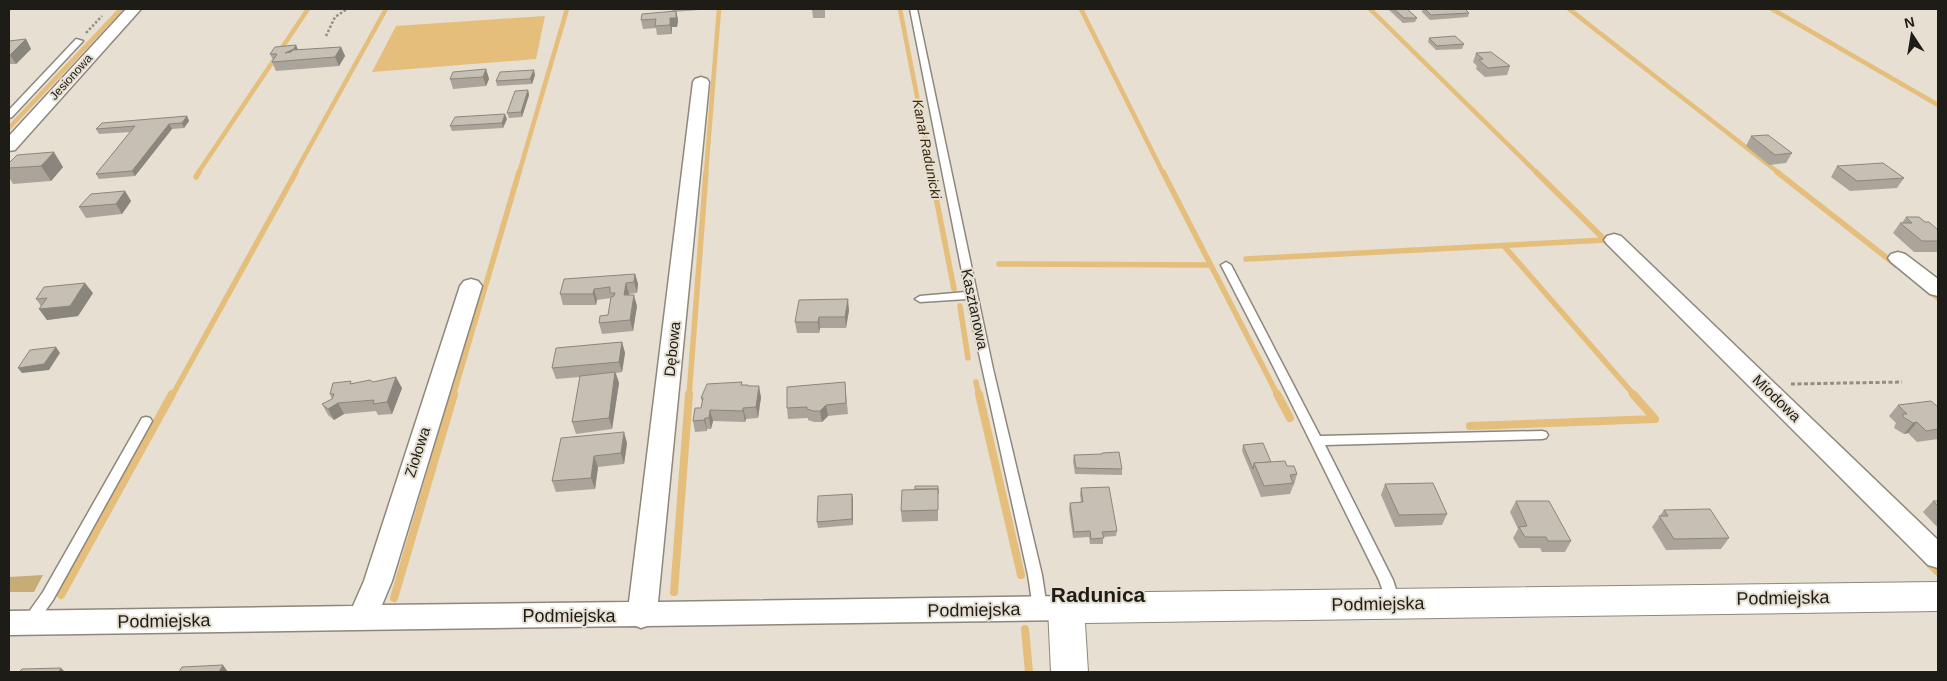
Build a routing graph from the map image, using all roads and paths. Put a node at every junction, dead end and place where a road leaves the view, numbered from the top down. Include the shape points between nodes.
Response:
1 (134, 9) edge
2 (347, 9) edge
3 (913, 9) edge
4 (103, 15) dead end
5 (326, 36) dead end
6 (79, 41) joint
7 (701, 82) dead end
8 (9, 115) edge
9 (9, 146) edge
10 (1614, 240) dead end
11 (1898, 258) dead end
12 (1226, 265) dead end
13 (471, 286) dead end
14 (1938, 289) edge
15 (972, 295) junction
16 (920, 299) dead end
17 (1902, 382) dead end
18 (1763, 384) junction
19 (146, 421) dead end
20 (1542, 435) dead end
21 (1317, 441) junction
22 (1938, 557) edge
23 (1938, 596) edge
24 (1394, 604) junction
25 (1053, 608) junction
26 (641, 616) junction
27 (362, 618) junction
28 (19, 623) edge
29 (1070, 672) edge

1 - 9 street, Jesionowa
2 - 5 path via 335,17
3 - 15 lane, Kasztanowa
4 - 6 path
6 - 8 lane
7 - 26 street, Dębowa
10 - 18 street, Miodowa
11 - 14 street
12 - 21 lane
13 - 27 street, Ziołowa via 378,581
15 - 16 lane
15 - 25 lane, Kasztanowa via 1035,575
17 - 18 path
18 - 22 street, Miodowa
19 - 28 lane via 48,596
20 - 21 lane
21 - 24 lane via 1386,580
23 - 24 street, Podmiejska
24 - 25 street, Podmiejska
25 - 26 street, Podmiejska
25 - 29 street
26 - 27 street, Podmiejska
27 - 28 street, Podmiejska

